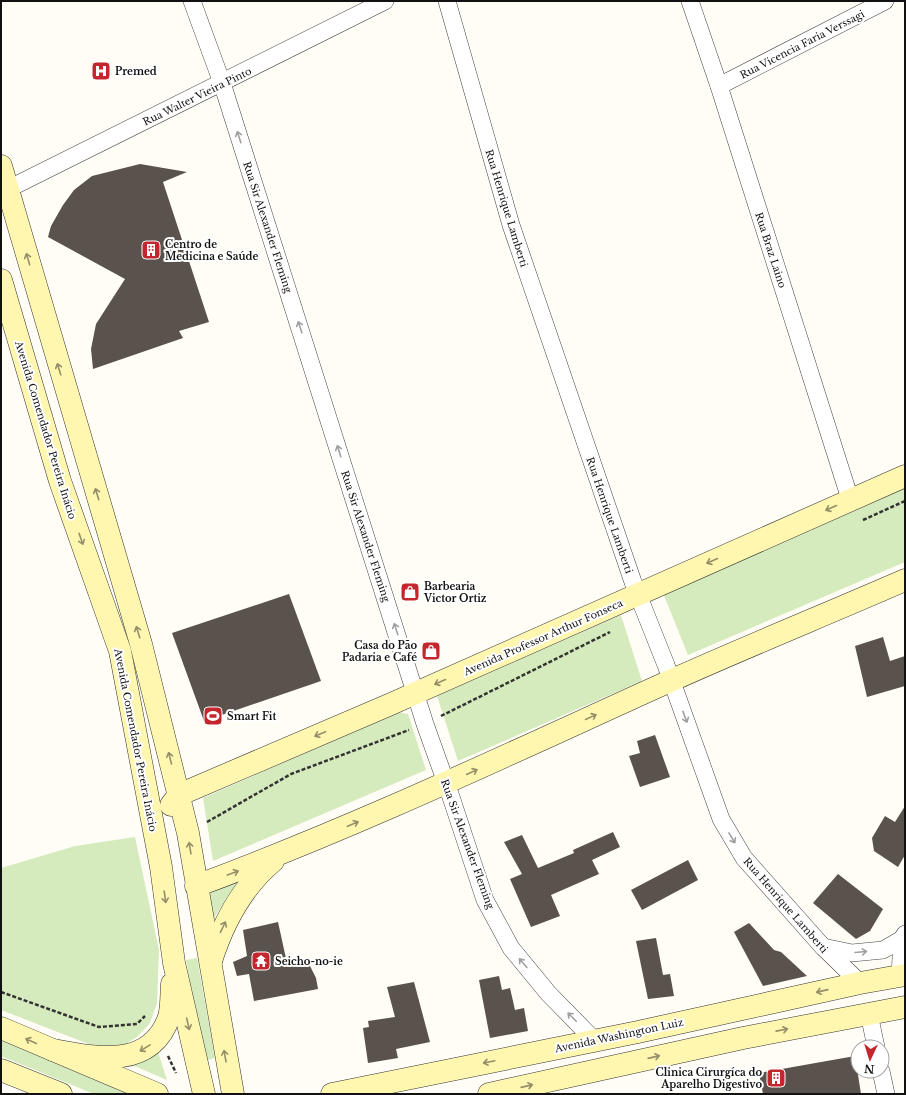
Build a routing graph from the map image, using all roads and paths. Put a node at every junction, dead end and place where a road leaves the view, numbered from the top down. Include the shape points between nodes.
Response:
1 (192, 1) edge
2 (385, 1) edge
3 (447, 1) edge
4 (690, 1) edge
5 (885, 1) edge
6 (222, 84) junction
7 (719, 86) junction
8 (1, 166) edge
9 (8, 189) junction
10 (1, 272) edge
11 (1, 280) edge
12 (38, 297) junction
13 (6, 313) edge
14 (905, 476) edge
15 (850, 499) junction
16 (905, 502) edge
17 (862, 520) dead end
18 (905, 580) edge
19 (639, 594) junction
20 (611, 631) dead end
21 (672, 680) junction
22 (416, 692) junction
23 (425, 724) junction
24 (446, 784) junction
25 (180, 795) junction
26 (154, 826) junction
27 (188, 833) junction
28 (279, 856) junction
29 (161, 867) junction
30 (196, 886) junction
31 (904, 936) edge
32 (823, 947) junction
33 (174, 963) junction
34 (210, 964) junction
35 (902, 975) edge
36 (860, 983) junction
37 (1, 992) edge
38 (905, 1007) edge
39 (148, 1012) dead end
40 (869, 1014) junction
41 (1, 1028) edge
42 (158, 1038) junction
43 (874, 1039) edge
44 (595, 1040) junction
45 (53, 1050) junction
46 (1, 1070) edge
47 (178, 1077) dead end
48 (883, 1079) edge
49 (61, 1094) edge
50 (157, 1094) edge
51 (204, 1094) edge
52 (233, 1094) edge
53 (332, 1094) edge
54 (489, 1094) edge
55 (886, 1094) edge

1 - 6 street, Rua Sir Alexander Fleming
2 - 6 street, Rua Walter Vieira Pinto
3 - 19 street, Rua Henrique Lamberti via 511,226
4 - 7 street, Rua Braz Laino
5 - 7 street, Rua Vicencia Faria Verssagi
6 - 9 street, Rua Walter Vieira Pinto
22 -> 6 street, Rua Sir Alexander Fleming
7 - 15 street, Rua Braz Laino
8 - 9 main road
12 -> 9 main road
10 - 12 main road via 24,281
11 - 13 main road, Avenida Comendador Pereira Inácio
25 -> 12 main road via 141,644
13 -> 26 main road, Avenida Comendador Pereira Inácio via 60,481 120,651
14 - 15 main road, Avenida Professor Arthur Fonseca
15 -> 19 main road, Avenida Professor Arthur Fonseca
16 - 17 path
18 - 21 main road
19 - 21 street, Rua Henrique Lamberti
19 -> 22 main road, Avenida Professor Arthur Fonseca
20 - 23 path
24 -> 21 main road
21 -> 32 street, Rua Henrique Lamberti via 721,819 744,858
22 - 23 street, Rua Sir Alexander Fleming
22 -> 25 main road, Avenida Professor Arthur Fonseca
23 - 24 street, Rua Sir Alexander Fleming
23 - 27 path via 291,774
28 -> 24 main road
44 -> 24 street, Rua Sir Alexander Fleming via 548,993 511,948 485,900
25 - 26 main road
25 - 27 main road
26 - 29 main road, Avenida Comendador Pereira Inácio
30 -> 27 main road
30 -> 28 main road
34 -> 28 main road via 228,916 257,877
29 - 30 main road via 176,879
29 -> 33 main road, Avenida Comendador Pereira Inácio
30 - 34 main road
32 -> 31 street via 852,953 883,950
31 - 35 street
32 - 36 street, Rua Henrique Lamberti
33 - 42 main road via 170,1016
33 -> 51 main road, Avenida Comendador Pereira Inácio
52 -> 34 main road
35 - 36 main road, Avenida Washington Luiz
36 -> 44 main road, Avenida Washington Luiz
37 - 39 path via 99,1027 138,1024
38 - 40 main road
40 - 43 street
54 -> 40 main road via 742,1038
45 -> 41 main road
42 -> 45 main road via 146,1048 131,1055 116,1057 98,1058
42 - 47 path
44 -> 53 main road, Avenida Washington Luiz
45 - 50 main road
46 - 49 main road
48 - 55 street

